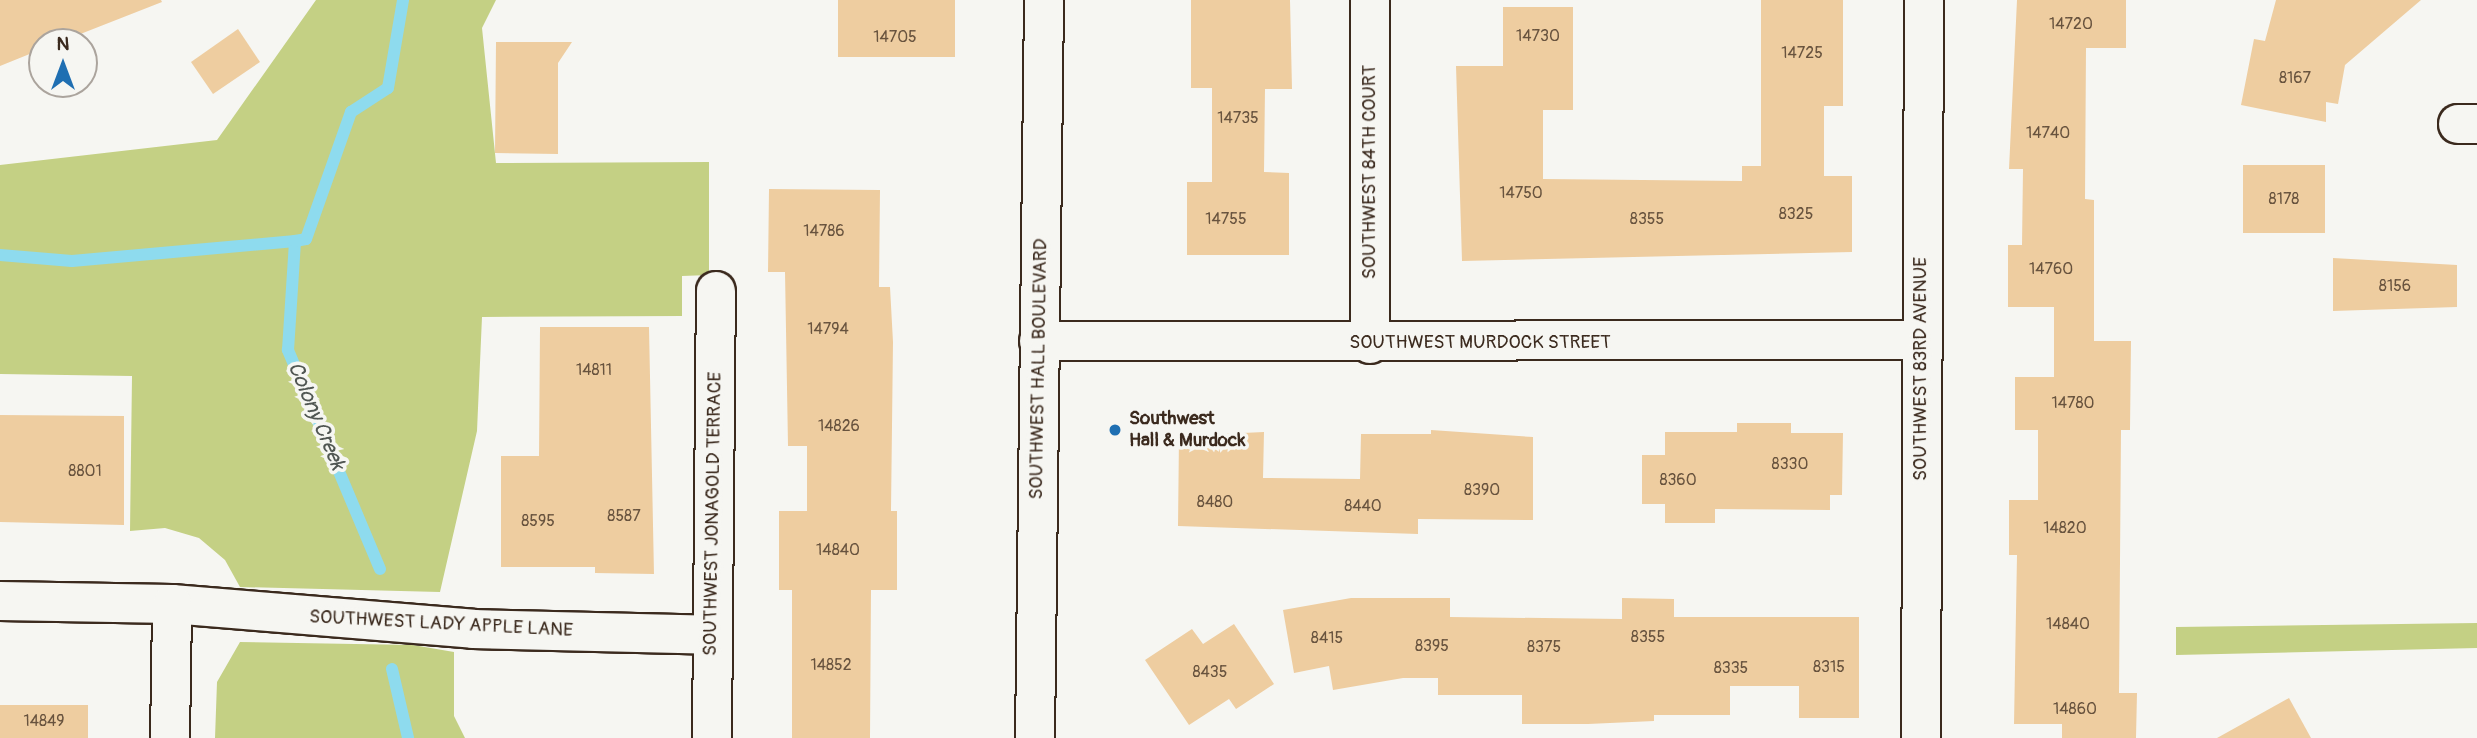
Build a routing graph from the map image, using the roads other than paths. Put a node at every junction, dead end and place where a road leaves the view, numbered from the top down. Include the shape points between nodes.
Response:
1 (1044, 0) edge
2 (1370, 0) edge
3 (1924, 0) edge
4 (716, 291) dead end
5 (1921, 340) junction
6 (1039, 341) junction
7 (1370, 344) junction
8 (0, 601) edge
9 (172, 604) junction
10 (711, 635) junction
11 (170, 738) edge
12 (712, 738) edge
13 (1035, 738) edge
14 (1921, 738) edge

1 - 6 street, SOUTHWEST HALL BOULEVARD
2 - 7 street, SOUTHWEST 84TH COURT
3 - 5 street, SOUTHWEST 83RD AVENUE
4 - 10 street, SOUTHWEST JONAGOLD TERRACE
5 - 7 street, SOUTHWEST MURDOCK STREET
5 - 14 street, SOUTHWEST 83RD AVENUE
6 - 7 street, SOUTHWEST MURDOCK STREET
6 - 13 street, SOUTHWEST HALL BOULEVARD
8 - 9 street, SOUTHWEST LADY APPLE LANE
9 - 10 street, SOUTHWEST LADY APPLE LANE via 473,629
9 - 11 street
10 - 12 street, SOUTHWEST JONAGOLD TERRACE

